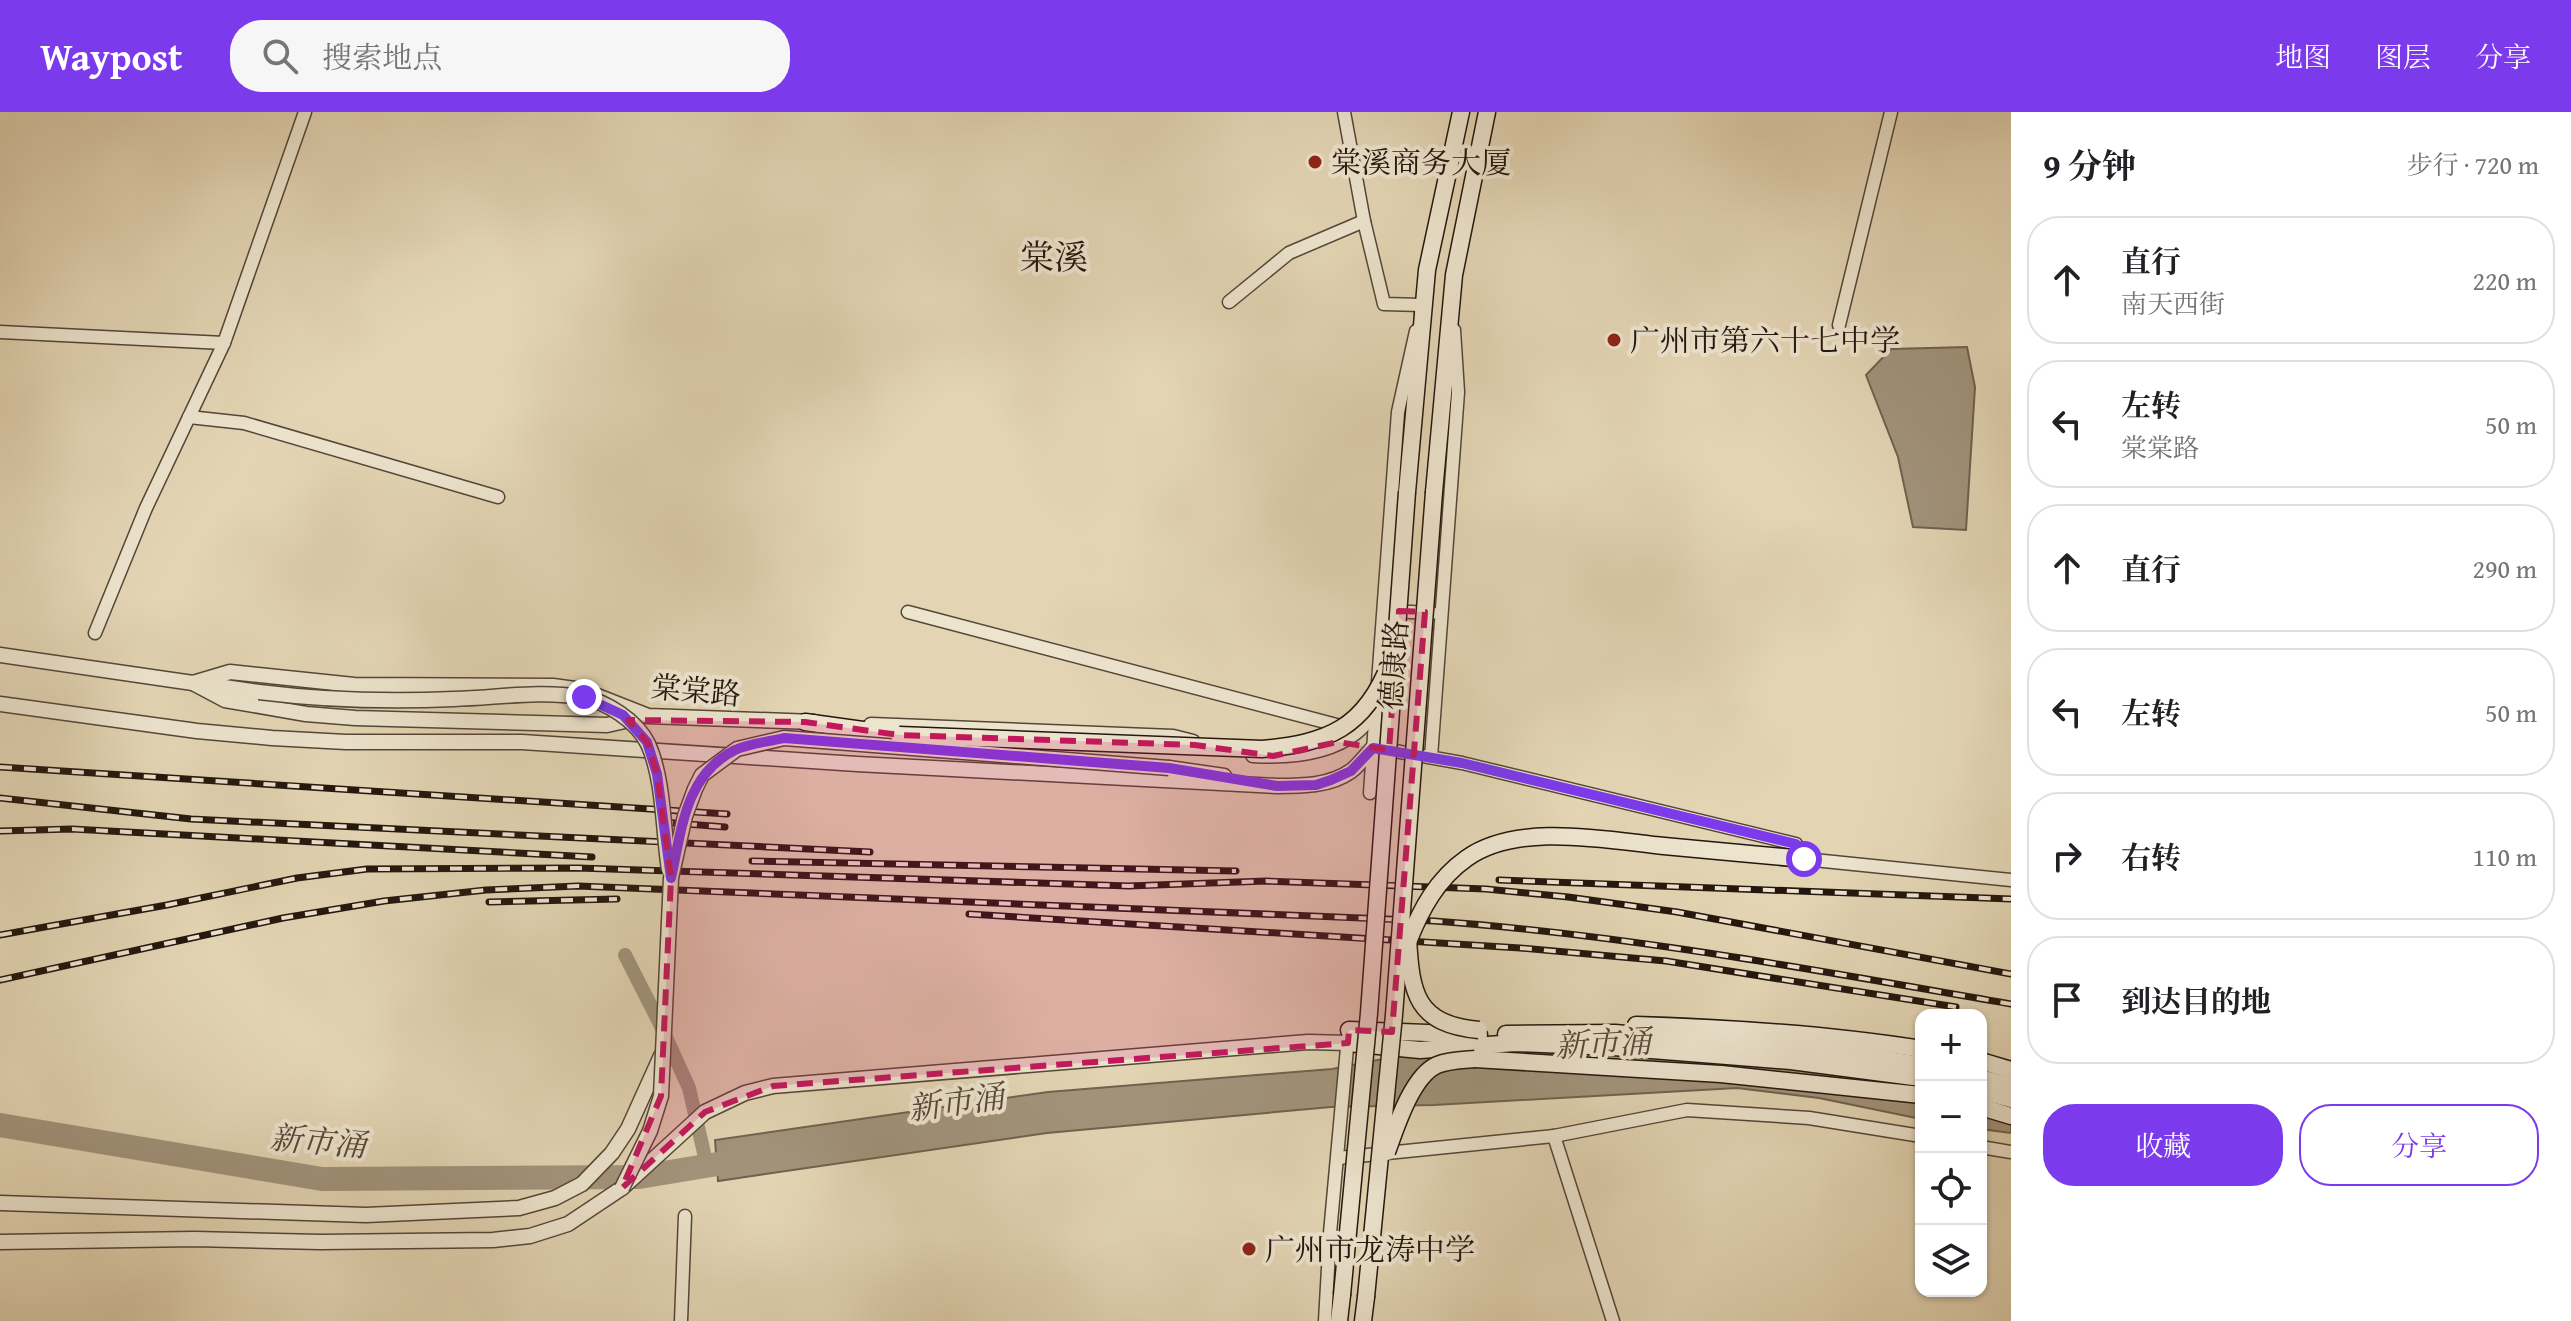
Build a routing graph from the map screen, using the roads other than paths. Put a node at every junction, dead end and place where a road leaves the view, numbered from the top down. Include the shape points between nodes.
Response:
1 (305, 112) edge
2 (1344, 112) edge
3 (1450, 112) edge
4 (1461, 112) edge
5 (1487, 112) edge
6 (1496, 112) edge
7 (1891, 112) edge
8 (1450, 158) junction
9 (1476, 161) junction
10 (1364, 221) junction
11 (1229, 302) dead end
12 (1450, 304) junction
13 (1423, 305) junction
14 (1839, 325) dead end
15 (0, 332) edge
16 (224, 343) junction
17 (189, 417) junction
18 (498, 497) dead end
19 (1383, 610) junction
20 (908, 612) dead end
21 (1442, 613) junction
22 (1397, 630) junction
23 (95, 633) dead end
24 (0, 655) edge
25 (193, 683) junction
26 (0, 704) edge
27 (1376, 708) junction
28 (648, 716) junction
29 (739, 720) junction
30 (805, 722) junction
31 (1358, 731) junction
32 (1374, 741) junction
33 (1338, 742) junction
34 (736, 756) junction
35 (1431, 757) junction
36 (1277, 786) junction
37 (1370, 793) dead end
38 (1804, 859) junction
39 (671, 878) junction
40 (2011, 880) edge
41 (1404, 881) junction
42 (1408, 942) junction
43 (1614, 1040) junction
44 (1348, 1043) junction
45 (1915, 1048) edge
46 (661, 1056) junction
47 (1987, 1063) edge
48 (1915, 1064) edge
49 (2011, 1070) edge
50 (1915, 1077) edge
51 (1987, 1080) edge
52 (2011, 1086) edge
53 (1987, 1093) edge
54 (1915, 1094) edge
55 (2011, 1099) edge
56 (1987, 1109) edge
57 (2011, 1116) edge
58 (1915, 1135) edge
59 (1554, 1136) junction
60 (1987, 1148) edge
61 (2011, 1152) edge
62 (1338, 1158) junction
63 (1378, 1176) junction
64 (622, 1188) junction
65 (0, 1203) edge
66 (685, 1216) dead end
67 (0, 1242) edge
68 (681, 1321) edge
69 (1325, 1321) edge
70 (1339, 1321) edge
71 (1363, 1321) edge
72 (1613, 1321) edge

1 - 16 street
2 - 10 street
3 - 8 main road
4 - 8 main road, 德康路
5 - 9 main road, 德康路
6 - 9 main road
7 - 14 street
8 - 13 main road, 德康路
9 - 12 main road, 德康路
10 - 11 street via 1289,253
10 - 13 street via 1384,304
12 - 21 street via 1458,392
12 - 41 main road, 德康路, bridge
13 - 19 street via 1398,412
13 - 22 main road, 德康路, bridge
15 - 16 street
16 - 17 street
17 - 18 street via 244,423
17 - 23 street
19 - 21 street
19 - 27 street
20 - 31 street
21 - 35 street
22 - 30 main road, bridge via 1386,675 1356,719 1302,746 1262,749 899,735
22 - 70 main road, 德康路, bridge via 1369,1013
24 - 25 street, 棠棠路
25 - 28 street via 225,700 355,718 607,725
25 - 28 street, 棠棠路 via 230,672 354,685 553,686 582,690
25 - 39 street, bridge via 295,697 584,697 623,715 647,742 657,774
26 - 34 street, 棠棠路 via 272,738 522,742
27 - 31 street, 棠棠路
27 - 32 street
28 - 29 street, 棠棠路
29 - 30 street, 棠棠路
29 - 34 street via 751,728 755,740 751,749
30 - 33 street, 棠棠路 via 1173,737 1242,755 1307,753
31 - 32 street
31 - 33 street, 棠棠路
32 - 33 street
32 - 35 street
32 - 36 street, 棠棠路 via 1351,771 1316,785
32 - 37 street
34 - 36 street, 棠棠路
35 - 38 street via 1796,844
36 - 39 street, bridge via 1169,768 784,738 748,746 702,775 685,816
38 - 40 street
38 - 42 main road, bridge via 1577,838 1516,839 1467,857 1448,874 1427,899
39 - 46 street, bridge
41 - 42 main road, bridge
41 - 63 main road, 德康路, bridge
42 - 45 main road, bridge via 1415,992 1425,1011 1458,1028 1702,1027
43 - 44 main road via 1425,1034
43 - 48 main road via 1833,1052
43 - 50 main road
44 - 62 street
44 - 64 street via 802,1083 745,1093 705,1112
46 - 64 street, bridge via 661,1096
46 - 65 street via 612,1153 582,1184 519,1208 366,1215
47 - 49 main road
51 - 52 main road
53 - 55 main road
54 - 63 main road, bridge via 1645,1068 1491,1058 1446,1062 1417,1082
56 - 57 main road
58 - 59 street via 1809,1118 1687,1110
59 - 62 street
59 - 72 street
60 - 61 street
62 - 69 street
63 - 71 main road, 德康路, bridge
64 - 67 street via 568,1224 493,1240
66 - 68 street

